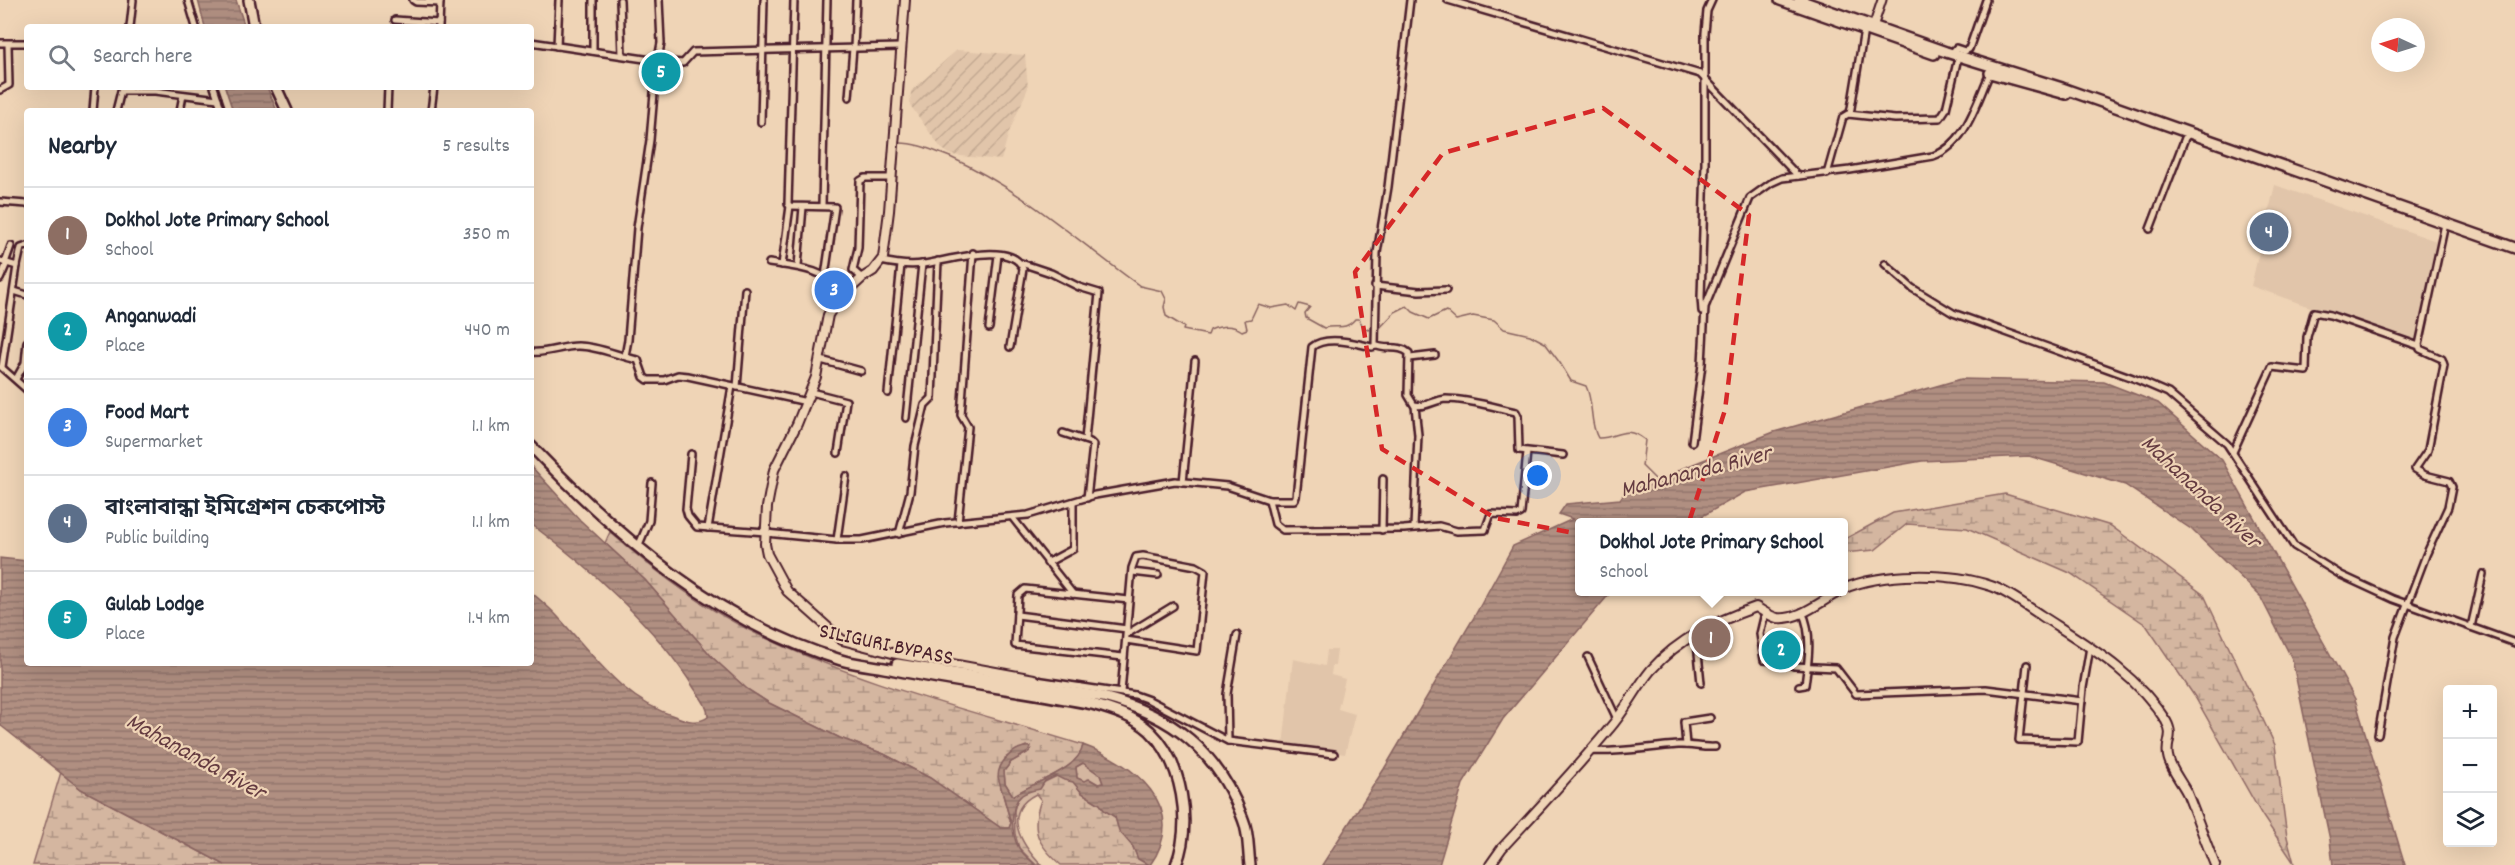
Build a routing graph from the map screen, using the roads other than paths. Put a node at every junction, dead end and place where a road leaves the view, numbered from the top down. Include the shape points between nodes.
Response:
1 (134, 0) edge
2 (188, 0) edge
3 (249, 0) edge
4 (413, 0) edge
5 (559, 0) edge
6 (593, 0) edge
7 (620, 0) edge
8 (658, 0) edge
9 (764, 0) edge
10 (794, 0) edge
11 (827, 0) edge
12 (856, 0) edge
13 (905, 0) edge
14 (1410, 0) edge
15 (1448, 0) edge
16 (1712, 0) edge
17 (1780, 0) edge
18 (1799, 0) edge
19 (1882, 0) edge
20 (1986, 0) edge
21 (440, 2) edge
22 (1465, 2) edge
23 (1823, 12) junction
24 (395, 20) dead end
25 (130, 24) edge
26 (195, 24) edge
27 (253, 24) edge
28 (409, 24) edge
29 (439, 24) edge
30 (1869, 30) junction
31 (534, 42) edge
32 (0, 43) edge
33 (24, 43) edge
34 (8, 44) junction
35 (557, 46) junction
36 (900, 47) junction
37 (853, 48) junction
38 (826, 49) junction
39 (593, 51) junction
40 (762, 51) junction
41 (792, 51) junction
42 (1952, 54) junction
43 (622, 55) junction
44 (658, 61) junction
45 (1957, 62) junction
46 (1976, 65) junction
47 (1990, 73) junction
48 (1704, 78) junction
49 (0, 90) edge
50 (95, 90) edge
51 (122, 90) edge
52 (134, 90) edge
53 (215, 90) edge
54 (277, 90) edge
55 (388, 90) edge
56 (434, 90) edge
57 (183, 94) junction
58 (2074, 94) junction
59 (849, 97) dead end
60 (218, 99) junction
61 (93, 108) edge
62 (117, 108) edge
63 (181, 108) edge
64 (221, 108) edge
65 (286, 108) edge
66 (387, 108) edge
67 (431, 108) edge
68 (1850, 114) junction
69 (761, 122) dead end
70 (2190, 133) junction
71 (1827, 174) junction
72 (1798, 176) junction
73 (890, 178) junction
74 (0, 202) edge
75 (24, 204) edge
76 (822, 205) junction
77 (790, 206) junction
78 (803, 207) junction
79 (2445, 224) junction
80 (2150, 229) dead end
81 (10, 246) dead end
82 (24, 247) edge
83 (2515, 248) edge
84 (973, 253) junction
85 (998, 255) junction
86 (881, 261) junction
87 (938, 261) junction
88 (4, 262) edge
89 (769, 262) dead end
90 (782, 264) junction
91 (922, 264) junction
92 (1021, 264) junction
93 (1885, 264) dead end
94 (901, 265) junction
95 (17, 266) junction
96 (798, 267) junction
97 (825, 276) junction
98 (862, 278) junction
99 (0, 279) edge
100 (1375, 286) junction
101 (745, 290) dead end
102 (1446, 290) dead end
103 (14, 291) junction
104 (844, 293) junction
105 (24, 294) edge
106 (1704, 319) junction
107 (989, 328) dead end
108 (1376, 346) junction
109 (2419, 346) junction
110 (1010, 347) dead end
111 (534, 352) edge
112 (625, 356) junction
113 (1435, 356) dead end
114 (1410, 358) junction
115 (821, 360) junction
116 (1195, 361) dead end
117 (24, 365) edge
118 (1, 367) edge
119 (861, 371) dead end
120 (16, 380) junction
121 (24, 387) edge
122 (734, 387) junction
123 (888, 393) dead end
124 (809, 399) junction
125 (1415, 406) junction
126 (906, 418) dead end
127 (1063, 433) dead end
128 (1085, 440) junction
129 (1692, 442) dead end
130 (534, 449) edge
131 (1527, 452) junction
132 (2233, 452) junction
133 (838, 453) dead end
134 (691, 454) dead end
135 (1563, 454) dead end
136 (846, 476) dead end
137 (1383, 479) dead end
138 (1183, 482) junction
139 (652, 483) dead end
140 (1087, 498) junction
141 (1269, 500) junction
142 (1073, 502) junction
143 (1012, 517) junction
144 (958, 522) junction
145 (1414, 527) junction
146 (708, 528) junction
147 (1382, 530) junction
148 (766, 533) junction
149 (899, 534) junction
150 (837, 540) junction
151 (637, 549) junction
152 (1047, 563) junction
153 (1132, 572) junction
154 (2483, 574) dead end
155 (1158, 575) dead end
156 (1848, 588) edge
157 (1074, 594) junction
158 (1830, 596) edge
159 (1129, 600) junction
160 (2407, 604) junction
161 (1173, 606) dead end
162 (1802, 612) junction
163 (1766, 613) junction
164 (1017, 615) junction
165 (2470, 627) junction
166 (1696, 633) junction
167 (1126, 634) junction
168 (1237, 635) dead end
169 (2515, 643) edge
170 (2090, 647) junction
171 (814, 651) junction
172 (1124, 657) junction
173 (1588, 657) dead end
174 (2027, 666) dead end
175 (1807, 667) junction
176 (1034, 679) junction
177 (1701, 683) dead end
178 (1798, 686) dead end
179 (1046, 688) junction
180 (1121, 692) junction
181 (2023, 692) junction
182 (2082, 701) junction
183 (1710, 718) dead end
184 (1617, 719) junction
185 (2378, 735) dead end
186 (1228, 741) junction
187 (1686, 745) junction
188 (1715, 747) dead end
189 (1589, 751) junction
190 (1334, 754) dead end
191 (1176, 865) edge
192 (1250, 865) edge
193 (1490, 865) edge
194 (2215, 865) edge

1 - 25 street
2 - 26 street
3 - 27 highway
4 - 21 street
5 - 35 street
6 - 39 street
7 - 43 street
8 - 44 street
9 - 40 street
10 - 41 street
11 - 38 street
12 - 37 street
13 - 36 main road
14 - 100 street
15 - 22 street
16 - 48 street via 1705,22
17 - 23 highway
18 - 23 highway
19 - 30 street
20 - 42 street via 1969,49 1956,48
21 - 29 street
22 - 48 street via 1675,65
23 - 30 highway
24 - 28 street
30 - 42 highway
30 - 45 highway
30 - 68 street
31 - 35 street
32 - 34 street
33 - 34 street
34 - 49 street via 9,85
35 - 39 street
36 - 37 street
36 - 73 main road
37 - 38 street
37 - 59 street
38 - 41 street
38 - 76 street
39 - 43 street
40 - 41 street
40 - 44 street via 693,52 683,63
40 - 69 street
41 - 77 street
42 - 46 highway
43 - 44 street
44 - 112 street
45 - 46 highway
45 - 68 street via 1946,109 1940,118 1894,119
46 - 47 highway
46 - 58 highway
47 - 58 highway
47 - 71 street via 1960,135 1943,152
48 - 72 street
48 - 106 street
50 - 61 street
51 - 62 street
52 - 57 street
53 - 60 street
54 - 65 highway
55 - 66 street
56 - 67 street
57 - 60 street
57 - 63 street
58 - 70 highway
60 - 64 street
68 - 71 street via 1843,117
70 - 79 highway
70 - 80 street
71 - 72 street
72 - 106 street via 1771,183 1748,201 1708,294
73 - 86 main road
73 - 98 street via 865,178 860,182 858,248 853,270
74 - 75 street
76 - 78 street
76 - 97 street via 835,208
77 - 78 street
77 - 90 street
78 - 96 street
79 - 83 highway
79 - 109 street
81 - 88 street
82 - 95 street
84 - 85 street
84 - 87 street
84 - 144 street via 961,415 967,425 967,442
85 - 92 street
85 - 107 street
86 - 94 street
86 - 98 main road
87 - 91 street
87 - 149 street via 932,398 925,405 915,446 910,492
88 - 95 street
88 - 99 street
89 - 90 street
90 - 96 street
91 - 94 street
91 - 126 street
92 - 110 street
92 - 128 street via 1099,293
93 - 132 street via 1907,285 1953,313 2163,390 2213,430
94 - 123 street
95 - 103 street
96 - 97 street
97 - 104 street
98 - 104 main road
100 - 102 street
100 - 108 street
101 - 122 street
103 - 105 street
103 - 118 street
104 - 115 main road via 828,315
106 - 129 street
108 - 114 street via 1406,350
108 - 141 street via 1340,342 1314,345 1296,497 1292,501
109 - 132 street via 2314,312 2307,337 2308,369 2302,372 2272,367
109 - 160 street via 2444,363 2428,450 2415,469 2449,481 2452,487 2446,511
111 - 112 street via 579,346
112 - 122 street via 639,361 648,380 678,375
113 - 114 street
114 - 125 street via 1408,395
115 - 119 street
115 - 124 main road
116 - 138 street
117 - 120 street
118 - 120 street
120 - 121 street
122 - 124 street
122 - 146 street
124 - 133 street via 846,401
124 - 148 main road via 774,470
125 - 131 street via 1446,399 1516,412 1518,449
125 - 145 street via 1418,435
127 - 128 street
128 - 140 street via 1093,445
130 - 151 highway, SILIGURI BYPASS
131 - 135 street
131 - 145 street via 1519,515 1491,514 1485,531
132 - 160 street via 2294,546 2341,575
134 - 146 street via 686,513 697,527
136 - 150 street
137 - 147 street
138 - 140 street via 1134,487
138 - 141 street via 1227,486
139 - 151 street via 650,521
140 - 142 street
141 - 147 street via 1275,524 1281,530
142 - 143 street
142 - 152 street via 1073,549
143 - 144 street
143 - 152 street
144 - 149 street
145 - 147 street
146 - 148 street
148 - 150 street
148 - 176 main road via 767,554 787,591 842,640 883,652
149 - 150 street
151 - 171 highway, SILIGURI BYPASS via 734,614
152 - 157 street
153 - 155 street
153 - 159 street
153 - 167 street via 1139,556 1196,566 1206,573 1197,651
154 - 165 street
156 - 170 main road via 1902,575 1982,583 2008,594
157 - 159 street
157 - 164 street via 1022,590
158 - 162 main road
159 - 167 street
160 - 165 street
160 - 185 street via 2395,637
161 - 167 street
162 - 163 main road via 1781,618
162 - 175 street via 1808,628
163 - 166 main road via 1756,608
163 - 175 street via 1760,634 1764,660
164 - 167 street
164 - 172 street via 1015,645
165 - 169 street
166 - 177 street
166 - 184 main road via 1651,671
167 - 172 street
168 - 186 street via 1227,694
170 - 182 street
170 - 194 main road via 2125,673 2166,722 2171,733 2169,759 2195,811
171 - 179 highway
171 - 191 highway, SILIGURI BYPASS via 843,661 1062,698 1127,715 1160,742 1172,764 1183,802 1183,839
172 - 180 street
173 - 184 street
174 - 181 street
175 - 178 street via 1806,684
175 - 181 street via 1838,669 1857,694 1980,688
176 - 179 main road
176 - 180 street
179 - 192 highway via 1133,705 1188,736 1219,772 1244,819
180 - 186 street via 1149,700
181 - 182 street
181 - 182 street via 2019,740 2079,742
183 - 187 street via 1684,722
184 - 189 main road
186 - 190 street
187 - 188 street
187 - 189 street
189 - 193 main road

